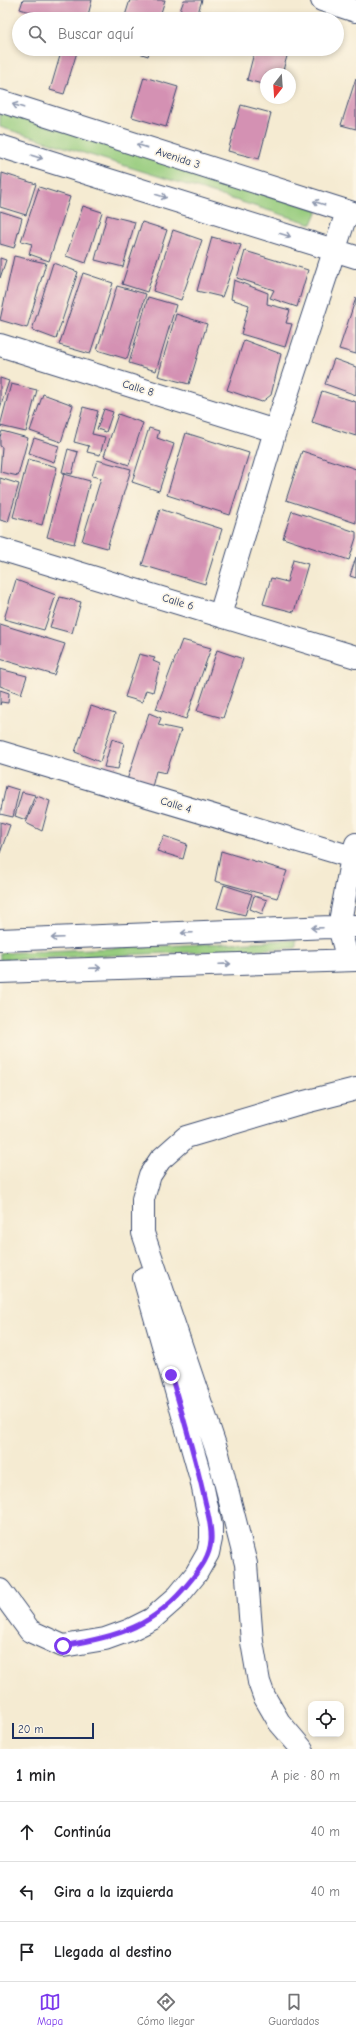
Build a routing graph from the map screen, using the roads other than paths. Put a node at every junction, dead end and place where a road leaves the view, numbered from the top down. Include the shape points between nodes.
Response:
1 (322, 0) edge
2 (356, 11) edge
3 (0, 101) edge
4 (0, 146) edge
5 (352, 213) edge
6 (334, 251) junction
7 (356, 257) edge
8 (0, 345) edge
9 (275, 431) junction
10 (0, 549) edge
11 (220, 615) junction
12 (356, 657) edge
13 (0, 752) edge
14 (354, 854) edge
15 (348, 927) edge
16 (0, 940) edge
17 (353, 954) edge
18 (0, 972) edge
19 (356, 1089) edge
20 (142, 1233) junction
21 (0, 1590) edge
22 (302, 1749) edge

1 - 2 street
5 -> 3 street, Avenida 3
4 -> 6 street
5 - 6 street
6 - 7 street
6 - 9 street
8 - 9 street, Calle 8
9 - 11 street
10 - 11 street, Calle 6
11 - 12 street, Calle 6
13 - 14 street, Calle 4
14 - 15 street
15 -> 16 street
15 - 17 street
18 -> 17 street
19 - 20 street via 186,1137 160,1160 150,1175 143,1199
20 - 21 street via 140,1262 201,1480 211,1526 208,1553 196,1574 178,1596 152,1619 105,1639 63,1646 30,1631
20 - 22 street via 218,1454 246,1564 250,1623 259,1682 279,1722

